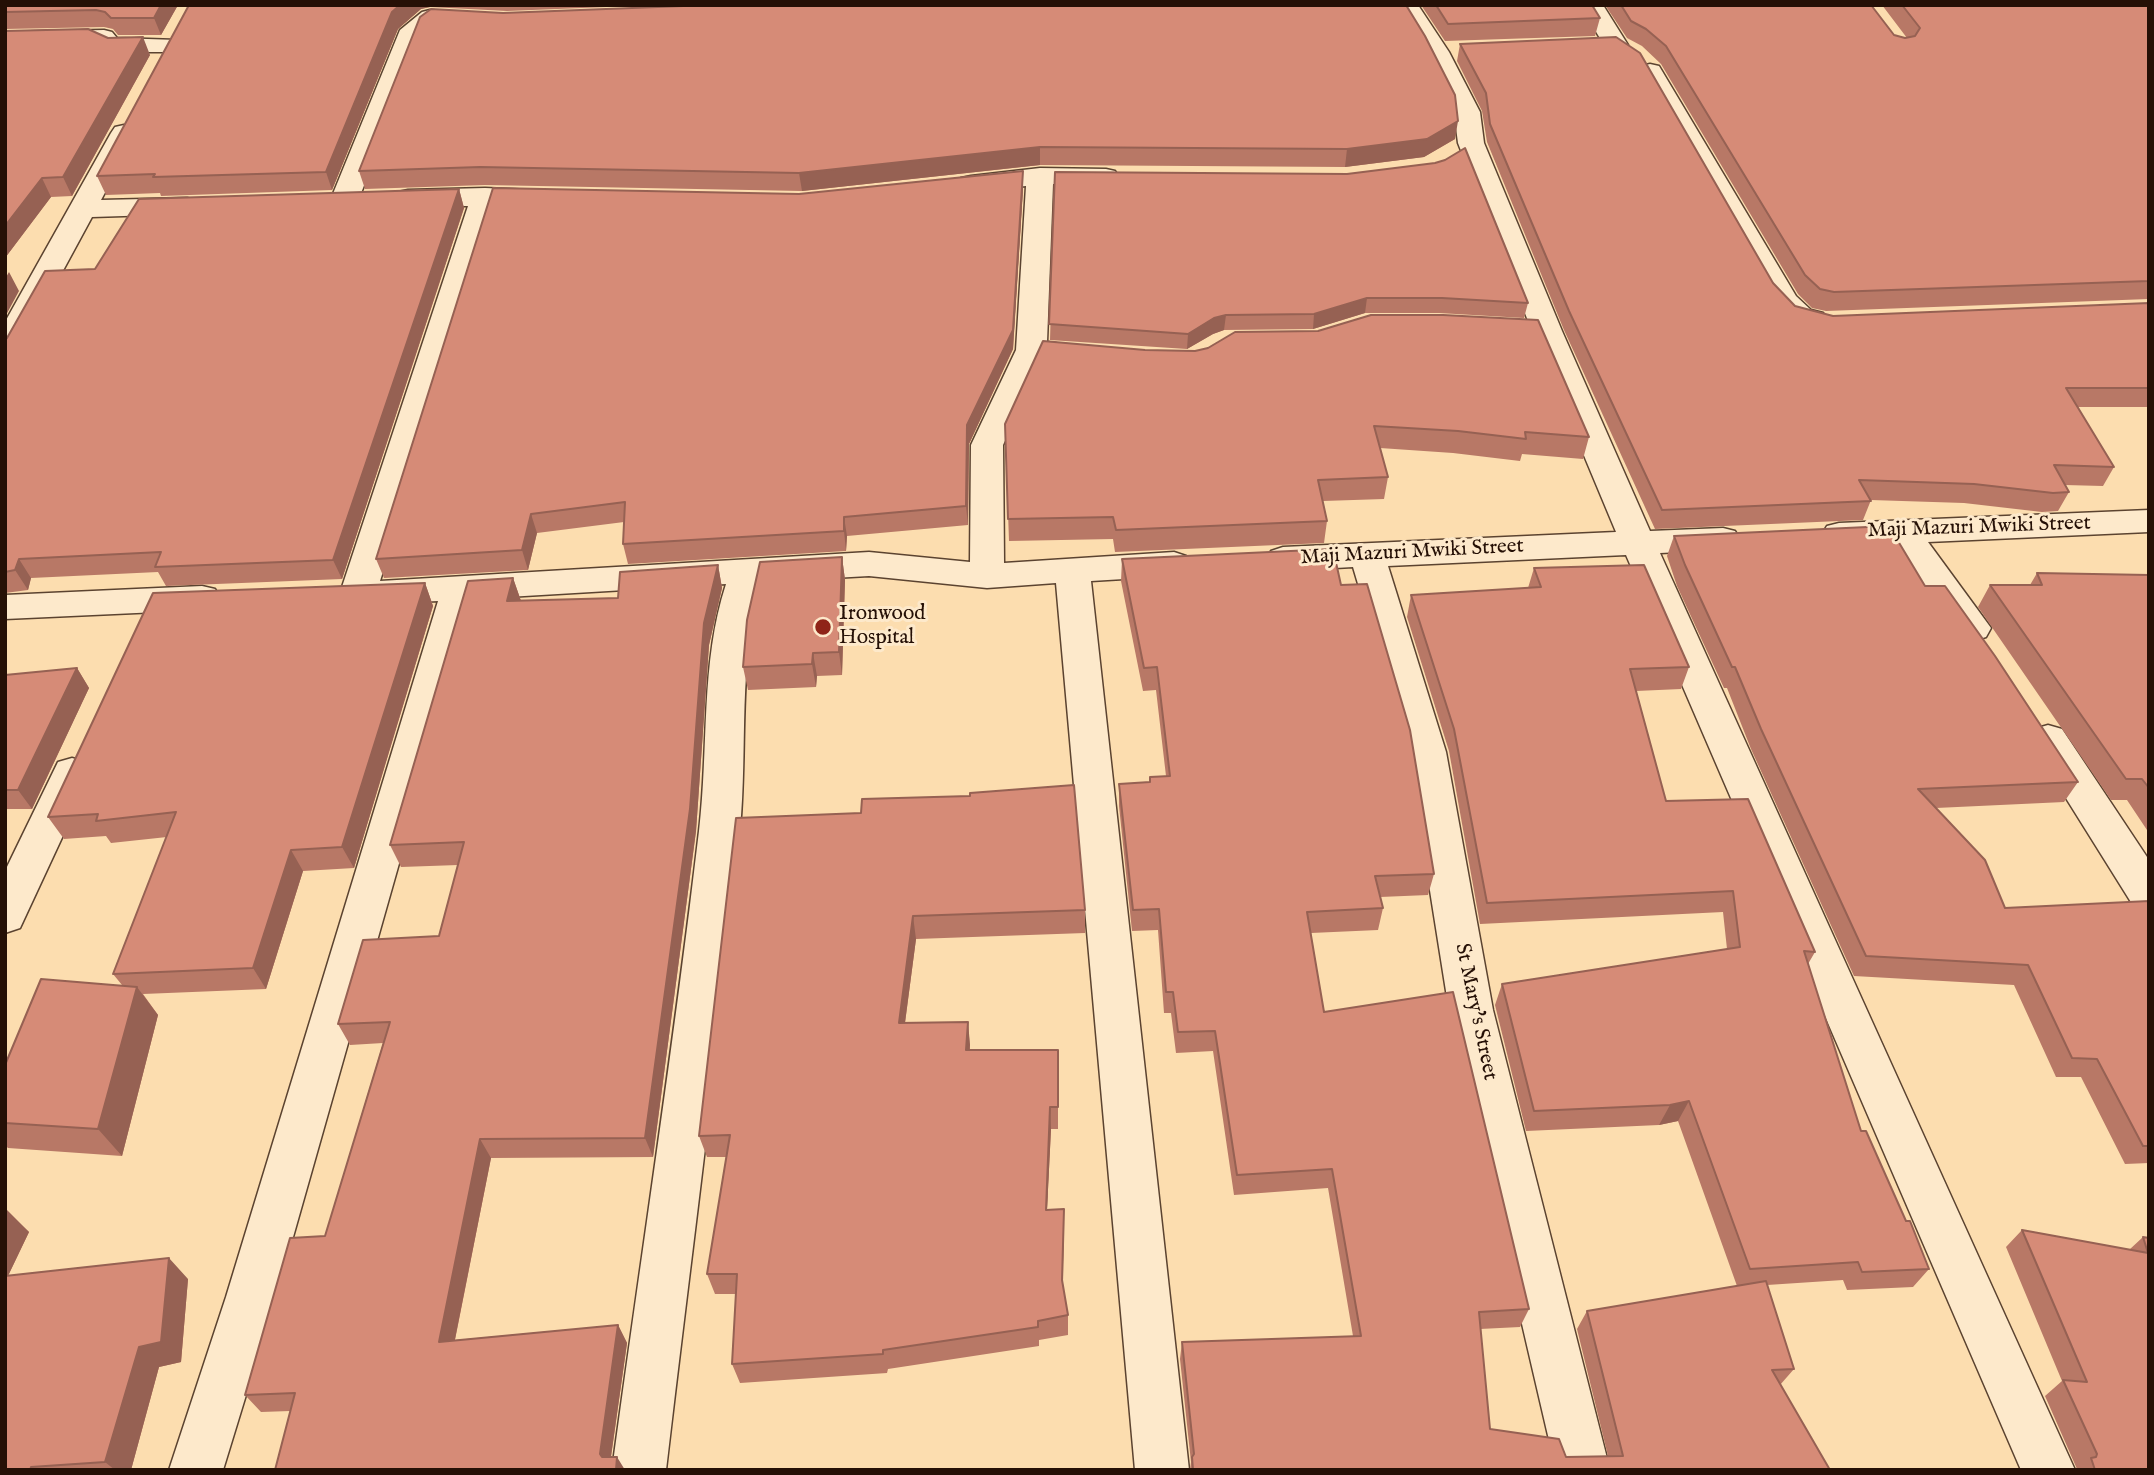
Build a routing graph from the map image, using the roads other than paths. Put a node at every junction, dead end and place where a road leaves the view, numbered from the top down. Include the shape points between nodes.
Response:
1 (1406, 5) edge
2 (1591, 5) edge
3 (494, 20) edge
4 (5, 39) edge
5 (1616, 45) junction
6 (1589, 46) edge
7 (169, 47) edge
8 (133, 116) edge
9 (1040, 176) junction
10 (1137, 177) edge
11 (947, 186) edge
12 (485, 195) junction
13 (568, 197) edge
14 (365, 200) junction
15 (316, 202) edge
16 (207, 205) edge
17 (84, 209) junction
18 (1838, 323) edge
19 (5, 350) edge
20 (1031, 350) junction
21 (1119, 358) edge
22 (2149, 521) edge
23 (1902, 531) junction
24 (1805, 535) edge
25 (1749, 538) edge
26 (1638, 543) junction
27 (1367, 555) junction
28 (1247, 561) edge
29 (1206, 562) edge
30 (1072, 569) junction
31 (748, 572) junction
32 (987, 576) junction
33 (459, 590) junction
34 (235, 597) edge
35 (152, 600) junction
36 (5, 607) edge
37 (135, 638) edge
38 (1988, 651) edge
39 (2026, 707) edge
40 (88, 739) edge
41 (2149, 895) edge
42 (5, 916) edge
43 (196, 1470) edge
44 (639, 1470) edge
45 (1162, 1470) edge
46 (1583, 1470) edge
47 (2048, 1470) edge

1 - 26 street via 1451,52 1467,112 1462,149 1534,331
2 - 5 street
3 - 14 street via 430,17 412,30
4 - 7 street via 104,37 110,45
5 - 6 street
5 - 18 street via 1647,65 1784,301 1800,316
8 - 17 street
9 - 10 street
9 - 11 street
9 - 20 street
12 - 13 street
12 - 14 street
12 - 33 street via 344,594
14 - 15 street
16 - 17 street
17 - 19 street
20 - 21 street
20 - 32 street via 987,445
22 - 23 street, Maji Mazuri Mwiki Street
23 - 24 street, Maji Mazuri Mwiki Street
23 - 38 street
25 - 26 street, Maji Mazuri Mwiki Street
26 - 27 street, Maji Mazuri Mwiki Street
26 - 47 street
27 - 28 street, Maji Mazuri Mwiki Street
27 - 46 street, St Mary's Street via 1427,752 1471,1010
29 - 30 street
30 - 32 street
30 - 45 street
31 - 32 street via 869,564
31 - 33 street
31 - 44 street via 737,598 720,825
33 - 43 street
34 - 35 street
35 - 36 street
35 - 37 street
39 - 41 street
40 - 42 street

